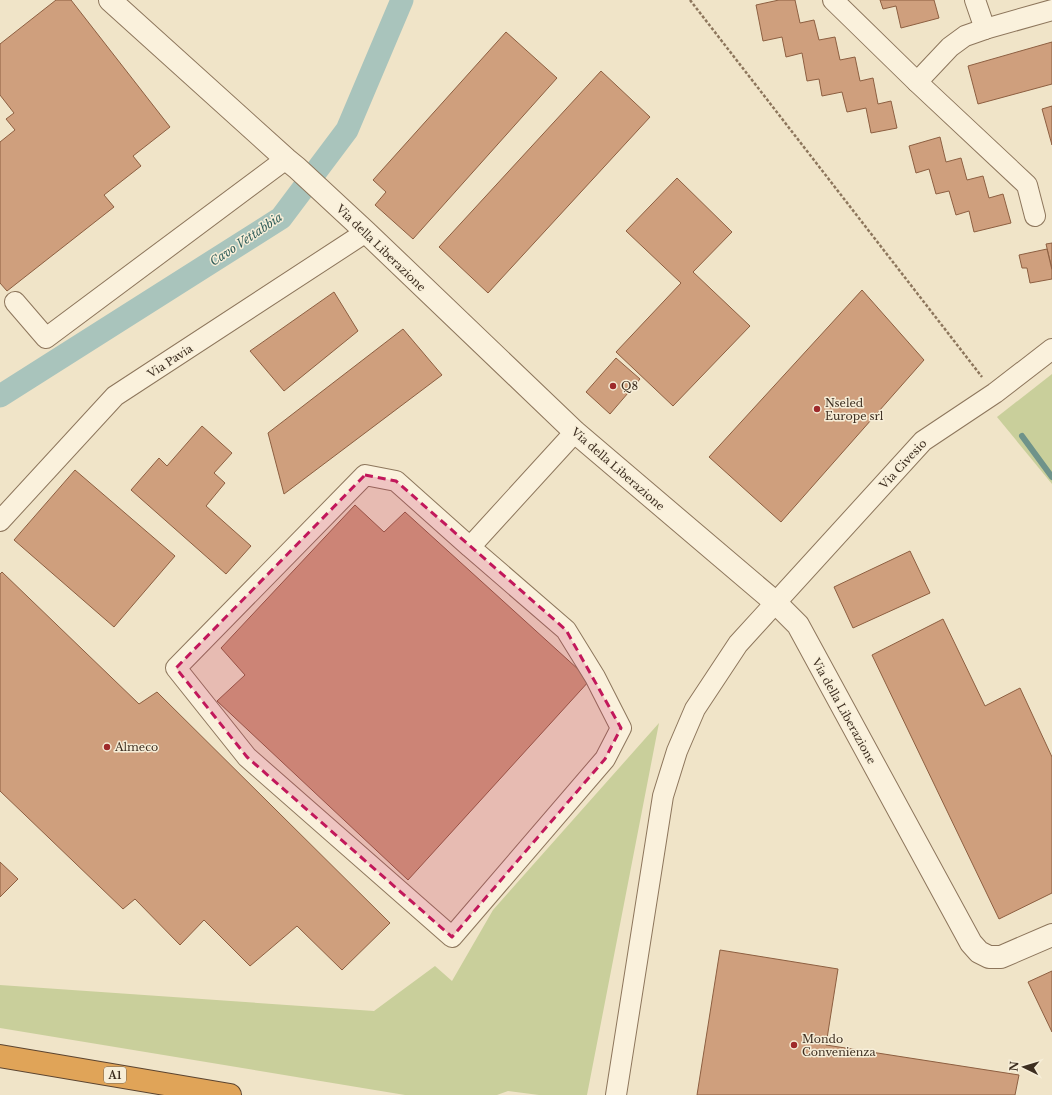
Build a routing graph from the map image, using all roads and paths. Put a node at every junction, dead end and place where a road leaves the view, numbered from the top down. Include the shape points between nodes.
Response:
1 (110, 0) edge
2 (690, 0) edge
3 (833, 0) edge
4 (975, 0) edge
5 (1052, 10) edge
6 (985, 29) junction
7 (917, 82) junction
8 (291, 164) junction
9 (1035, 216) dead end
10 (366, 232) junction
11 (15, 302) dead end
12 (1052, 349) edge
13 (995, 393) junction
14 (575, 432) junction
15 (0, 520) edge
16 (470, 547) junction
17 (776, 603) junction
18 (1052, 935) edge
19 (0, 1056) edge
20 (616, 1093) edge
21 (230, 1095) edge

1 - 8 street, Via della Liberazione
2 - 13 path
3 - 7 street
4 - 6 street
5 - 6 street
6 - 7 street via 965,36 950,47
7 - 9 street via 1028,185
8 - 10 street, Via della Liberazione
8 - 11 street via 46,338
10 - 14 street, Via della Liberazione
10 - 15 street, Via Pavia via 116,396
12 - 13 street, Via Civesio
13 - 17 street, Via Civesio via 922,441
14 - 16 street
14 - 17 street, Via della Liberazione
16 - 16 street via 566,630 595,677 621,728 605,759 452,937 246,757 176,668 365,475 396,482
17 - 18 street, Via della Liberazione via 798,625 970,943 989,957 1001,957
17 - 20 street, Via Civesio via 738,644 695,709 677,751 663,796
19 - 21 highway, A1

